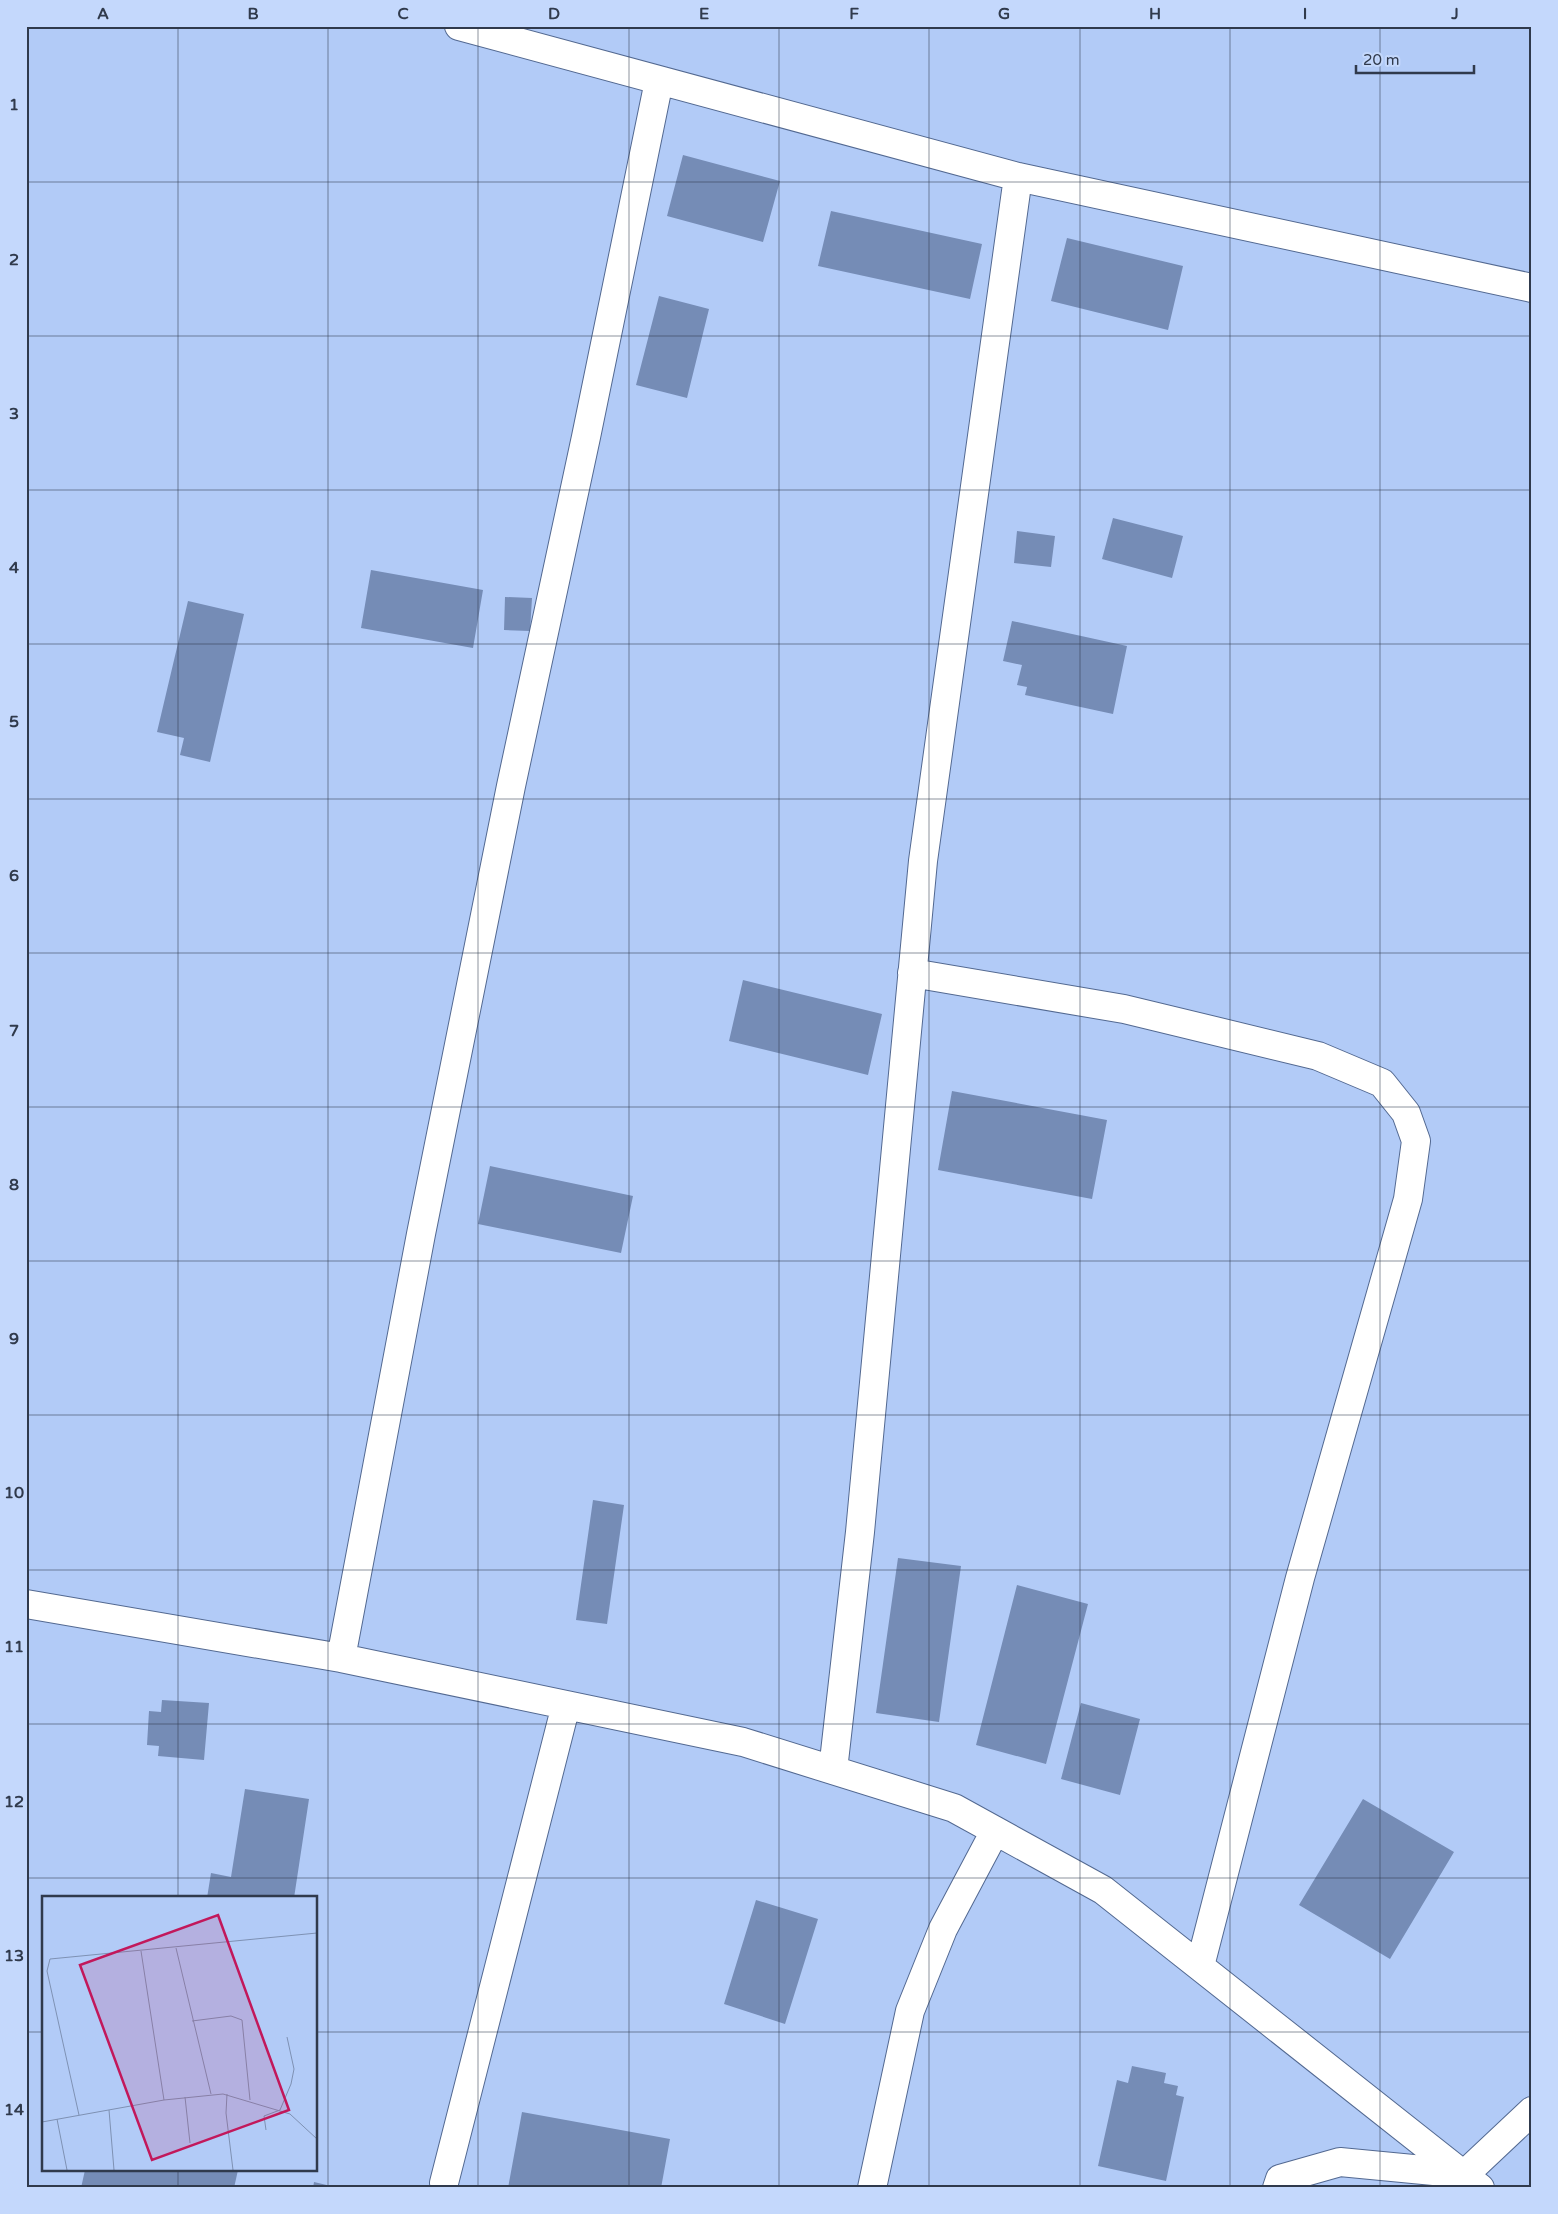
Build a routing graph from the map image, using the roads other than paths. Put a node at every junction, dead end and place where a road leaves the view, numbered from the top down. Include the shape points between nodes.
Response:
1 (459, 26) edge
2 (659, 81) junction
3 (1018, 177) junction
4 (1532, 288) edge
5 (912, 973) junction
6 (26, 1604) edge
7 (341, 1658) junction
8 (566, 1705) junction
9 (833, 1770) junction
10 (996, 1831) junction
11 (1200, 1966) junction
12 (1532, 2111) edge
13 (1472, 2181) edge
14 (444, 2183) dead end
15 (872, 2188) edge
16 (1277, 2188) edge

1 - 2 street
2 - 3 street
2 - 7 street via 511,786 423,1224
3 - 4 street
3 - 5 street via 923,861
5 - 9 street via 860,1532
5 - 11 street via 1124,1010 1318,1056 1382,1083 1406,1113 1416,1141 1408,1199 1300,1578
6 - 7 street
7 - 8 street
8 - 9 street via 743,1742
8 - 14 street
9 - 10 street via 954,1808
10 - 11 street via 1103,1890
10 - 15 street via 943,1929 910,2011
11 - 13 street
12 - 13 street
13 - 16 street via 1340,2162 1280,2179

